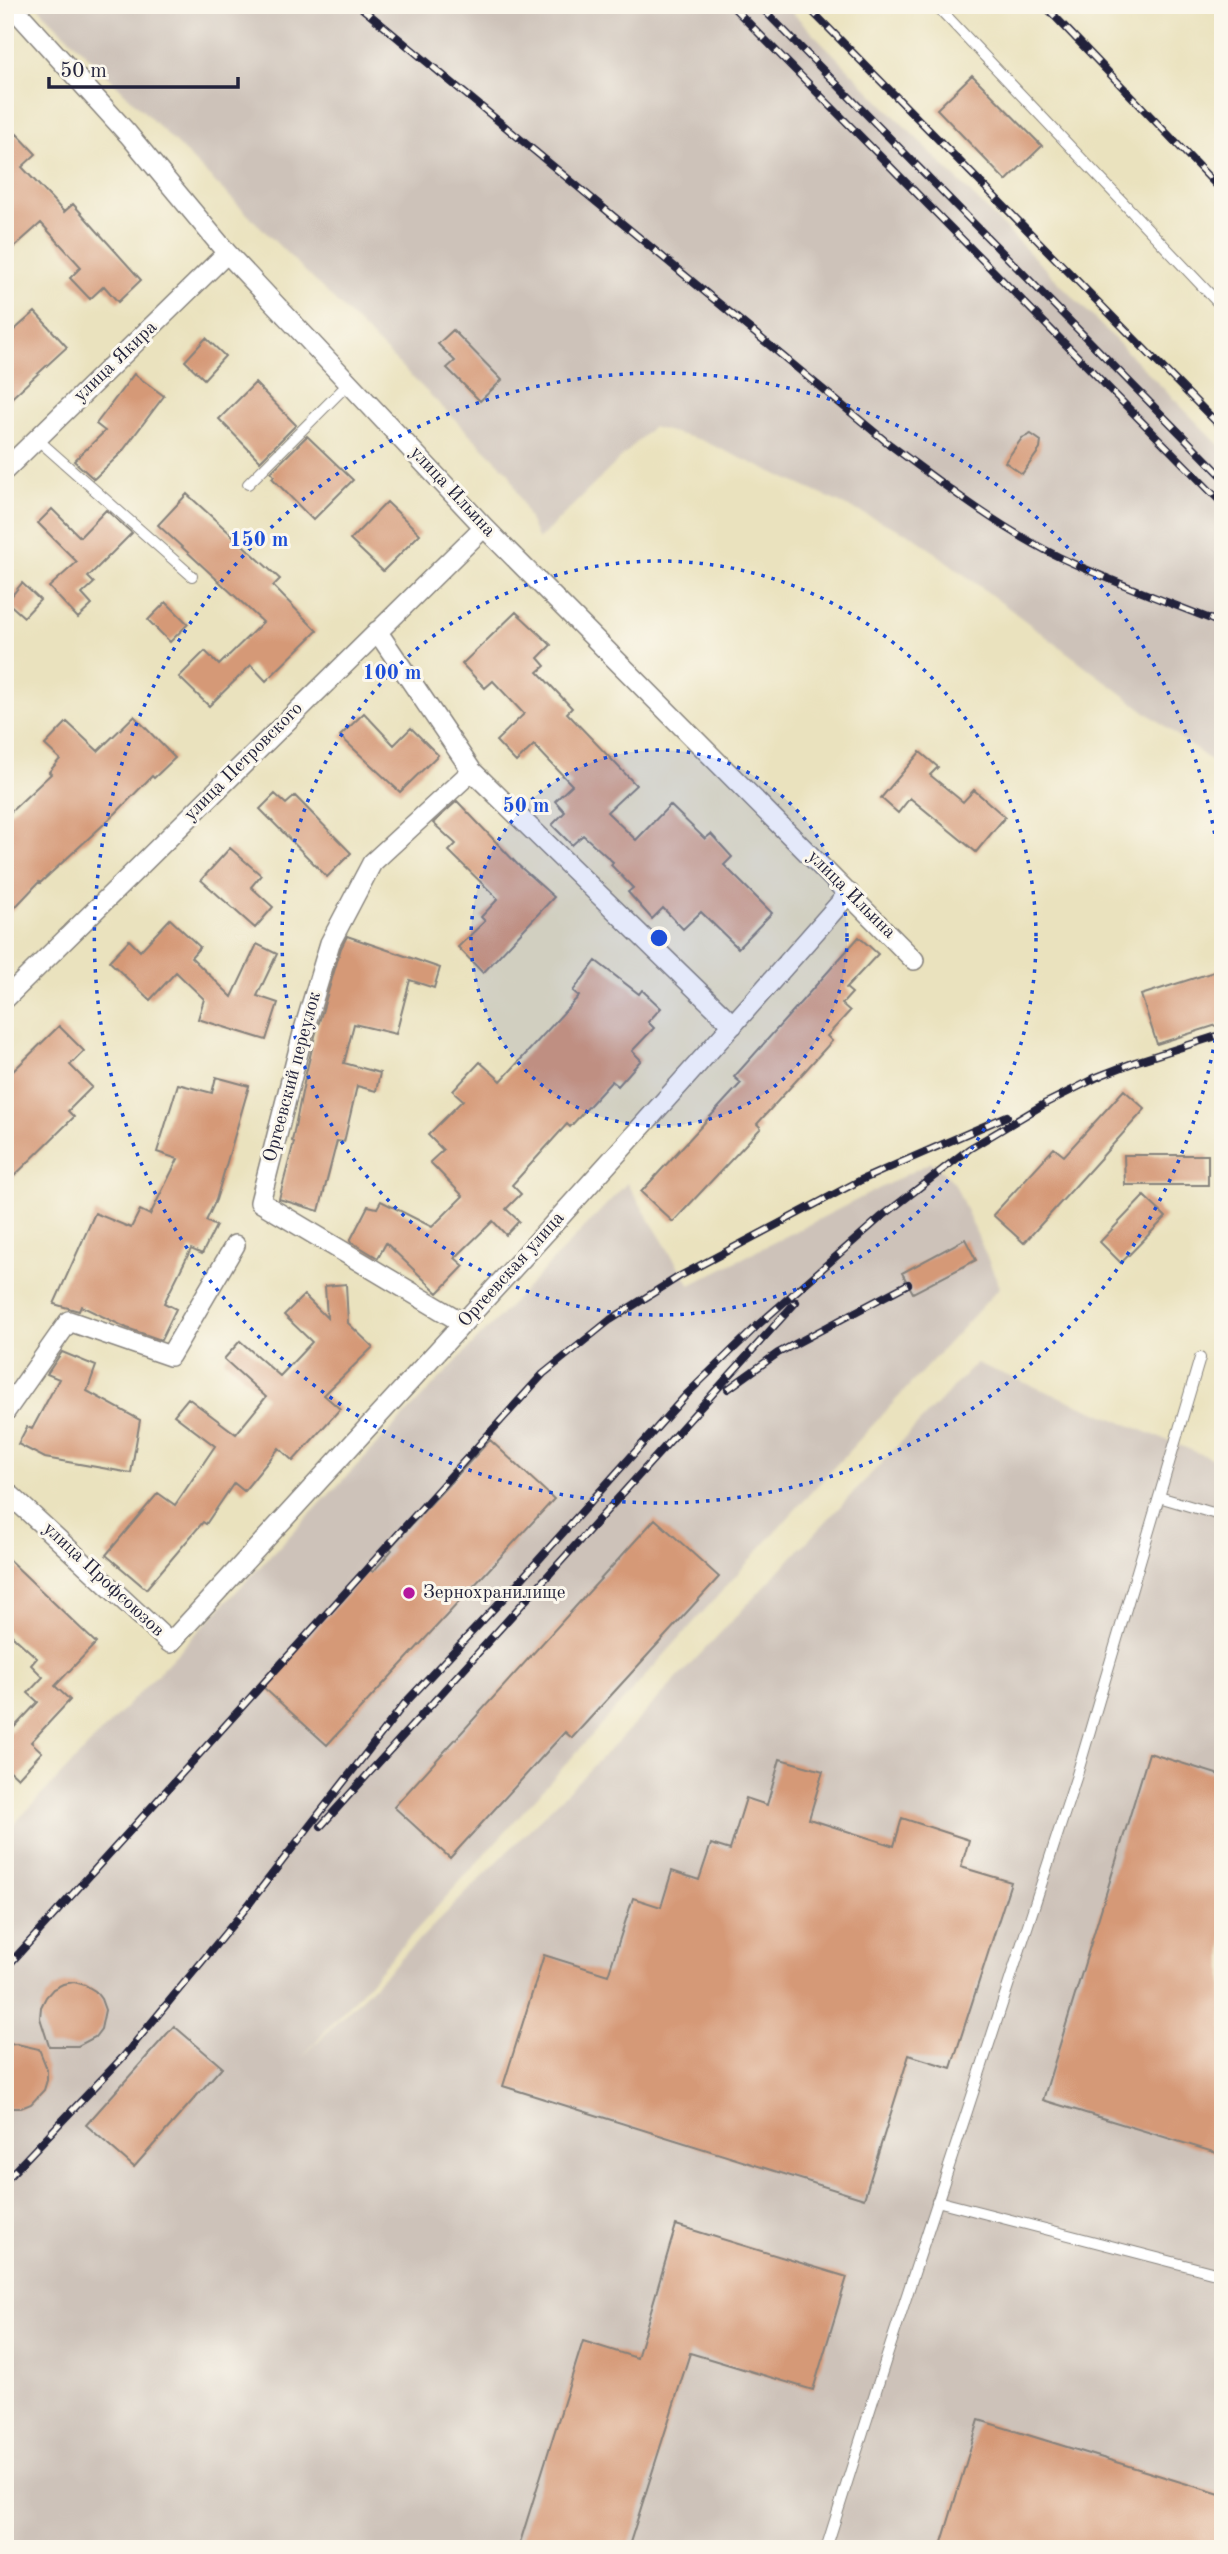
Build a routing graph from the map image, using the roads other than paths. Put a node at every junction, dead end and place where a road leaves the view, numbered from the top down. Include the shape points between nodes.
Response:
1 (11, 5) edge
2 (936, 5) edge
3 (228, 253) junction
4 (1223, 307) edge
5 (349, 383) junction
6 (37, 439) junction
7 (5, 471) edge
8 (248, 484) dead end
9 (485, 527) junction
10 (192, 576) dead end
11 (377, 631) junction
12 (472, 771) junction
13 (849, 893) junction
14 (914, 960) dead end
15 (5, 999) edge
16 (733, 1025) junction
17 (235, 1245) dead end
18 (463, 1323) junction
19 (1200, 1358) dead end
20 (5, 1412) edge
21 (5, 1490) edge
22 (1159, 1497) junction
23 (1223, 1516) edge
24 (170, 1643) joint
25 (937, 2201) junction
26 (1223, 2275) edge
27 (826, 2549) edge

1 - 3 street, улица Ильина
2 - 4 lane
3 - 5 street, улица Ильина
3 - 6 street, улица Якира
5 - 8 lane
5 - 9 street, улица Ильина
6 - 7 street, улица Якира
6 - 10 lane
9 - 11 street, улица Петровского
9 - 13 street, улица Ильина
11 - 12 street
11 - 15 street, улица Петровского
12 - 16 street
12 - 18 street, Оргеевский переулок via 372,863 330,943 260,1202
13 - 14 street, улица Ильина
13 - 16 street, Оргеевская улица
16 - 18 street, Оргеевская улица
17 - 20 street via 170,1356 69,1321
18 - 24 street, Оргеевская улица
19 - 22 lane
21 - 24 street, улица Профсоюзов
22 - 23 lane
22 - 25 lane via 1076,1778
25 - 26 lane
25 - 27 lane

